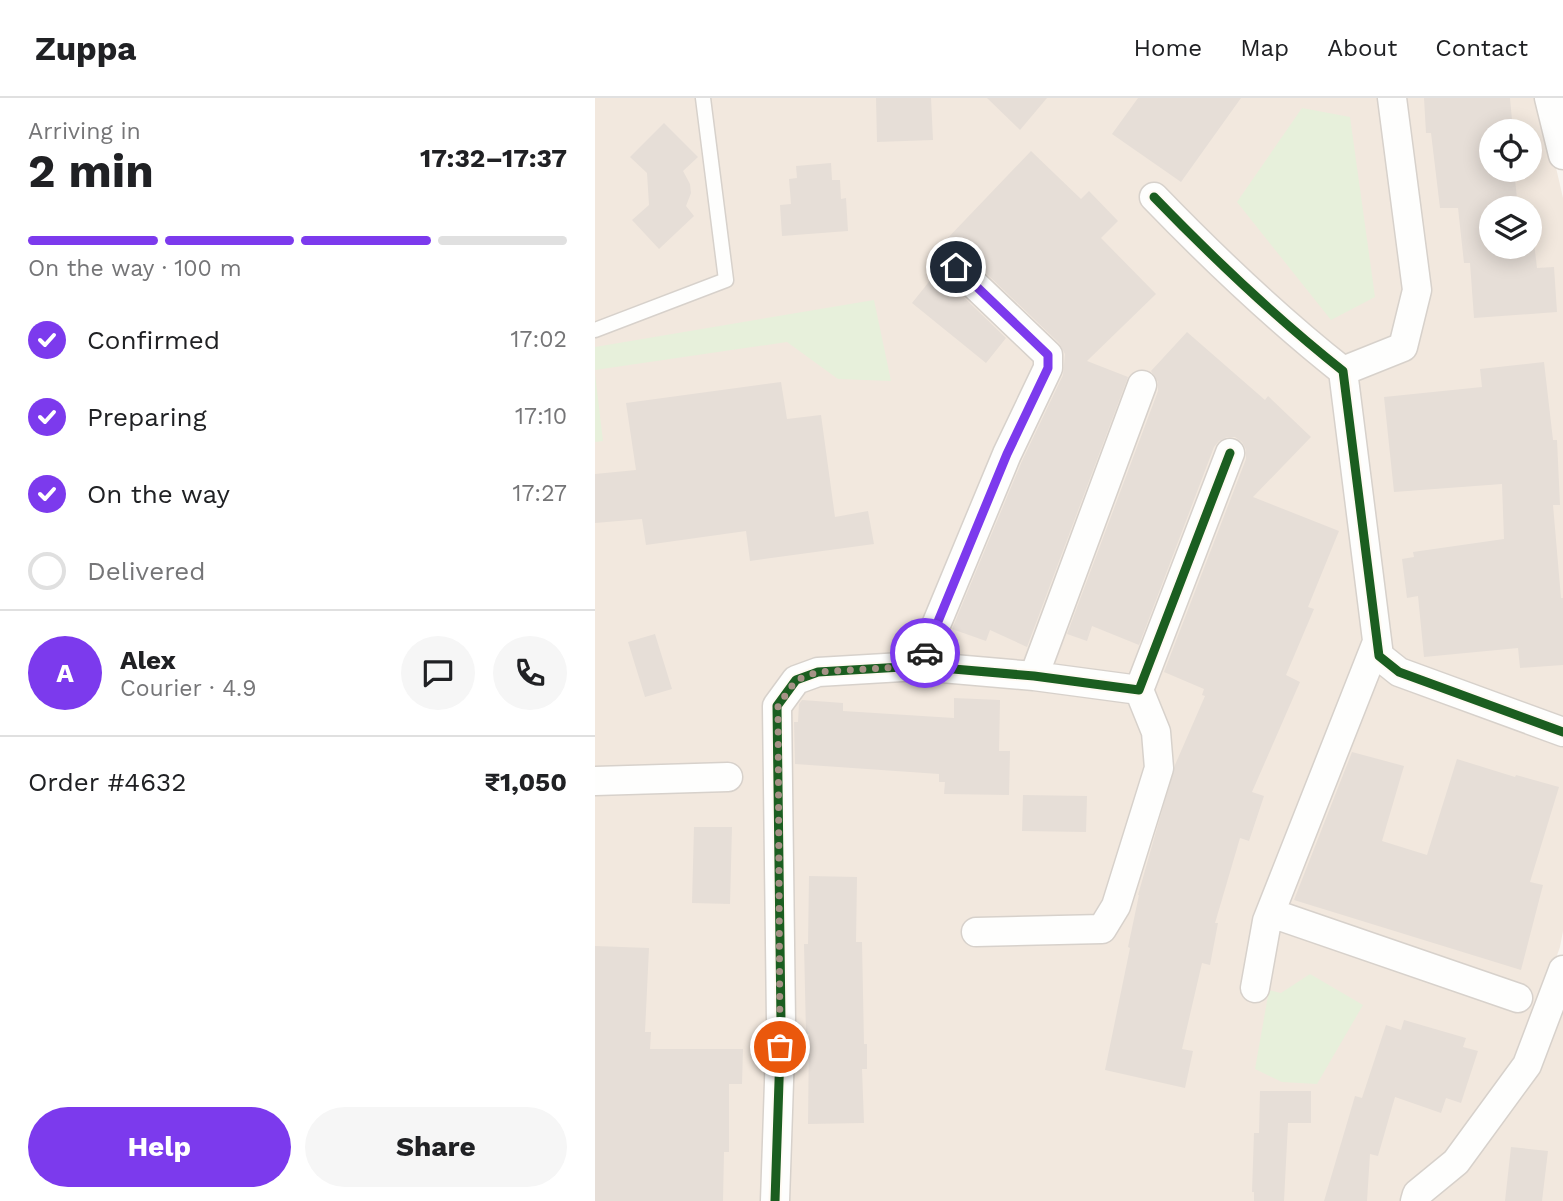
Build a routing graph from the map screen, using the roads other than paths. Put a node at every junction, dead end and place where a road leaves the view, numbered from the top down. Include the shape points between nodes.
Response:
1 (703, 98) edge
2 (1392, 98) edge
3 (1549, 98) edge
4 (1563, 155) edge
5 (1154, 197) dead end
6 (956, 267) dead end
7 (595, 330) edge
8 (1343, 371) junction
9 (1142, 385) dead end
10 (1230, 453) dead end
11 (1377, 642) junction
12 (919, 666) junction
13 (1034, 676) junction
14 (1139, 690) junction
15 (1563, 732) edge
16 (728, 777) dead end
17 (595, 781) edge
18 (1271, 912) junction
19 (976, 932) dead end
20 (1563, 970) edge
21 (1255, 988) dead end
22 (1518, 998) dead end
23 (775, 1201) edge
24 (1415, 1201) edge

1 - 7 lane via 726,280
2 - 8 street via 1417,290 1403,347
3 - 4 street
5 - 8 street via 1304,340
6 - 12 street via 1048,355 1048,368
8 - 11 street
9 - 13 street
10 - 14 street
11 - 15 street via 1379,656 1399,672
11 - 18 street
12 - 13 street
12 - 23 street via 818,672 796,680 778,706 781,1022
13 - 14 street
14 - 19 street via 1156,732 1159,768 1116,906 1102,929
16 - 17 street
18 - 21 street
18 - 22 street
20 - 24 street via 1527,1065 1456,1162 1417,1194

